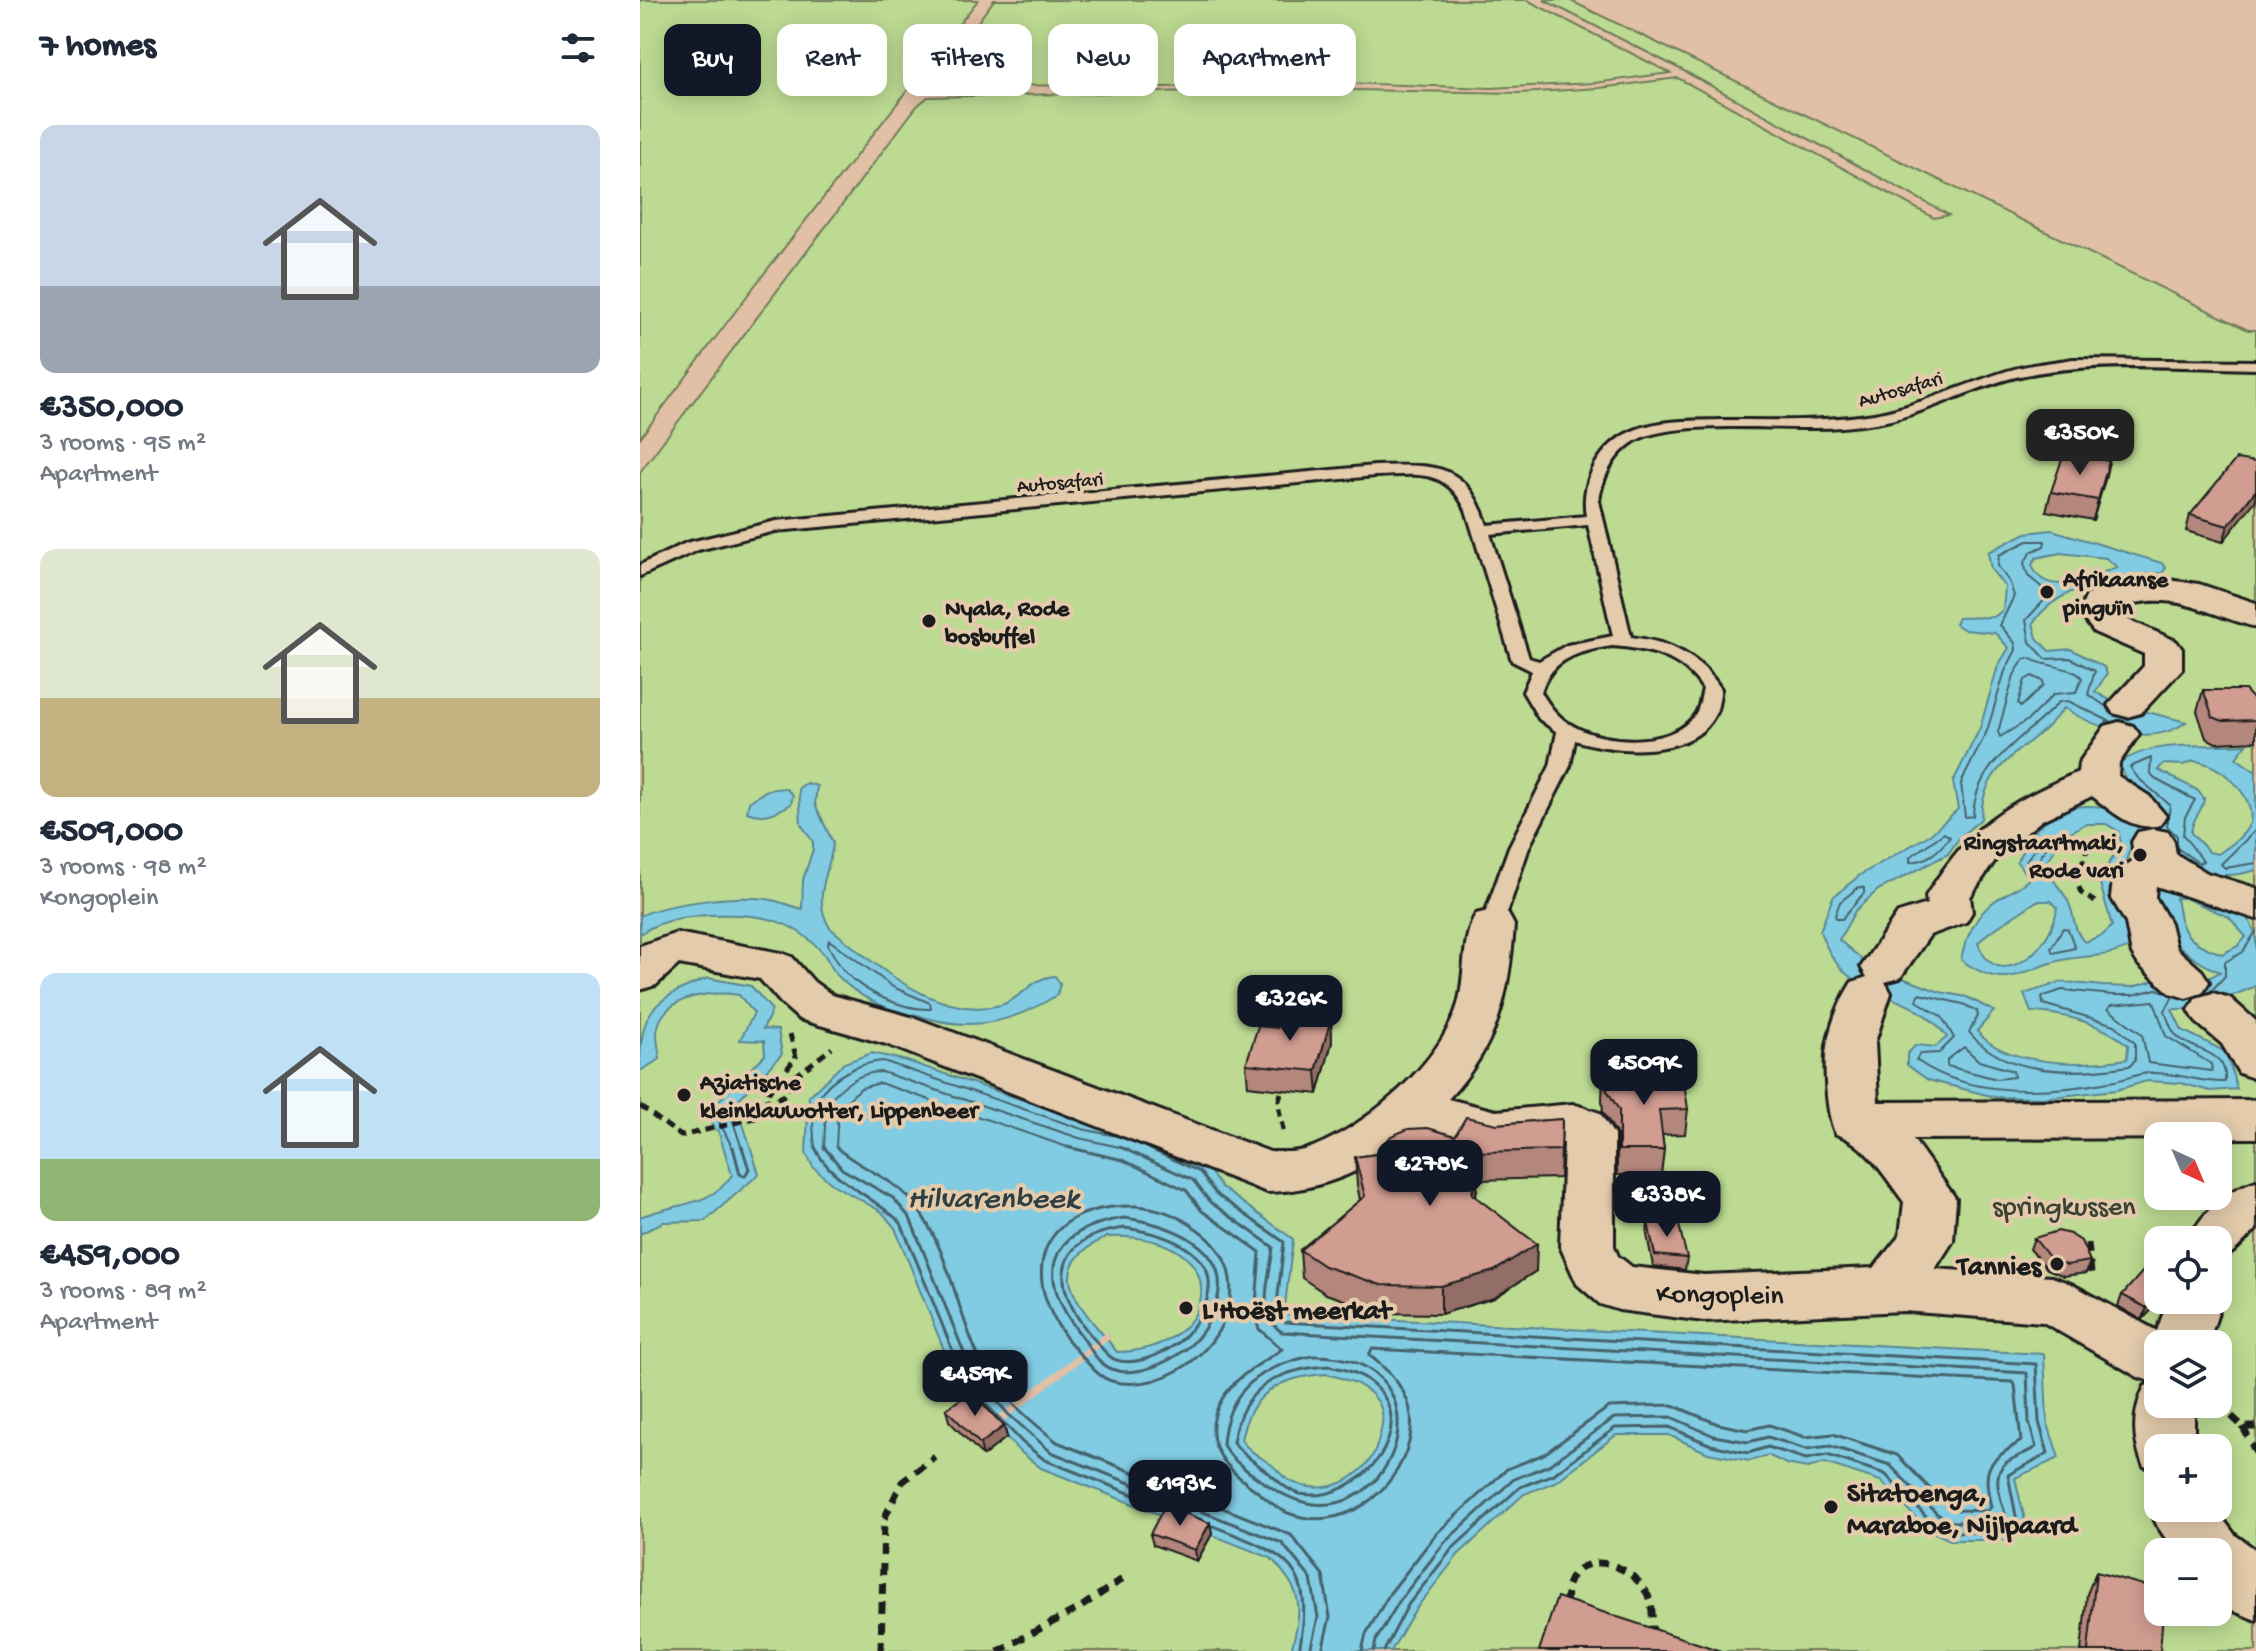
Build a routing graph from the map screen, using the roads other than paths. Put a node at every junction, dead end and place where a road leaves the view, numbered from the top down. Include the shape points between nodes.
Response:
1 (2256, 365) edge
2 (1595, 520) junction
3 (1480, 530) junction
4 (640, 571) edge
5 (2256, 616) edge
6 (1623, 642) junction
7 (1542, 668) junction
8 (1567, 731) junction
9 (2097, 778) junction
10 (2153, 841) junction
11 (2256, 904) edge
12 (1492, 925) joint
13 (640, 974) edge
14 (2256, 1061) edge
15 (1408, 1108) junction
16 (2256, 1119) edge
17 (1864, 1121) junction
18 (2256, 1201) edge
19 (2224, 1226) edge
20 (1888, 1290) junction
21 (2144, 1352) edge
22 (2232, 1569) edge
23 (2256, 1590) edge

1 - 2 lane, Autosafari via 2073,363 2015,373 1868,420 1656,429 1631,437 1609,455 1593,486
2 - 3 lane
2 - 6 lane
3 - 4 lane, Autosafari via 1464,490 1444,477 1375,471 776,526 692,546
3 - 7 lane via 1521,661
5 - 9 street via 2224,601 2163,588 2120,593 2100,603 2097,612 2107,624 2163,649 2163,669 2123,719 2099,763
6 - 7 lane via 1577,647
6 - 8 lane via 1667,650 1697,667 1712,689 1709,712 1687,731 1652,743 1610,744
7 - 8 lane via 1534,680 1536,703
8 - 12 lane via 1560,766 1519,847
9 - 10 street via 2140,810
9 - 17 street via 2027,811 1983,846 1948,896 1950,912 1914,924 1876,980 1851,1042 1853,1118
10 - 11 street via 2181,878
10 - 14 street via 2150,869 2135,880 2133,897 2148,923 2155,954 2234,1024
12 - 15 street via 1481,1008 1472,1030 1456,1056
13 - 15 street via 654,958 677,948 765,964 776,968 816,1007 889,1028 1275,1173 1304,1170 1345,1155
15 - 20 street, Kongoplein via 1496,1130 1582,1126 1589,1135 1587,1246 1596,1269 1619,1288 1704,1298
16 - 17 street
17 - 20 street via 1930,1199 1926,1241
18 - 19 street
20 - 21 street, Kongoplein via 2052,1300
22 - 23 street

